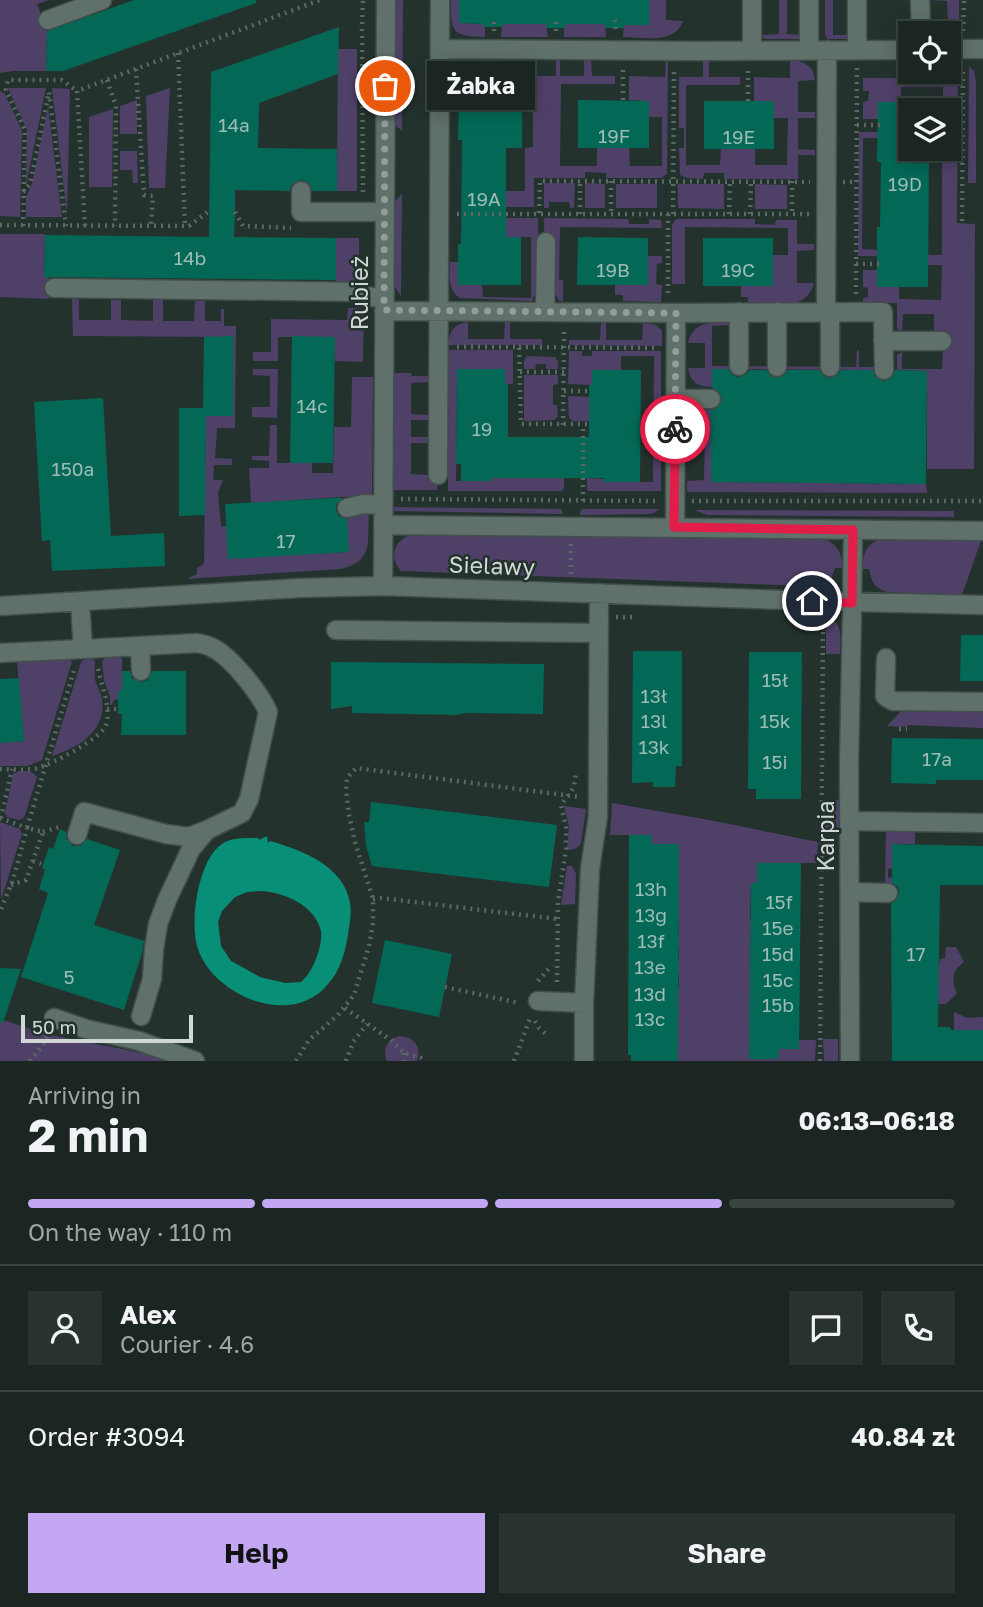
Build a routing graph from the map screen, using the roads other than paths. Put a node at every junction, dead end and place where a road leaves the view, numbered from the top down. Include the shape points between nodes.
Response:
1 (102, 0) edge
2 (386, 0) edge
3 (440, 0) edge
4 (752, 0) edge
5 (809, 0) edge
6 (857, 0) edge
7 (920, 0) edge
8 (48, 20) dead end
9 (921, 21) edge
10 (440, 49) junction
11 (961, 49) edge
12 (983, 49) edge
13 (818, 50) junction
14 (858, 50) junction
15 (898, 50) edge
16 (750, 51) junction
17 (301, 191) dead end
18 (385, 212) junction
19 (545, 242) dead end
20 (54, 288) dead end
21 (384, 304) junction
22 (439, 310) junction
23 (545, 311) junction
24 (739, 312) junction
25 (777, 312) junction
26 (828, 312) junction
27 (672, 313) junction
28 (884, 341) junction
29 (942, 341) dead end
30 (739, 366) dead end
31 (777, 367) dead end
32 (830, 367) dead end
33 (884, 370) dead end
34 (675, 399) junction
35 (711, 399) dead end
36 (438, 475) dead end
37 (383, 497) junction
38 (347, 508) dead end
39 (383, 525) junction
40 (674, 527) junction
41 (853, 530) junction
42 (983, 531) edge
43 (383, 586) junction
44 (599, 593) junction
45 (80, 602) junction
46 (983, 605) edge
47 (0, 606) edge
48 (852, 607) junction
49 (336, 630) dead end
50 (598, 633) junction
51 (140, 646) junction
52 (87, 649) junction
53 (0, 653) edge
54 (886, 658) dead end
55 (141, 671) dead end
56 (983, 702) edge
57 (850, 821) junction
58 (983, 823) edge
59 (207, 830) junction
60 (77, 835) dead end
61 (850, 892) junction
62 (888, 893) dead end
63 (536, 995) road end
64 (584, 1003) junction
65 (141, 1016) dead end
66 (54, 1018) road end
67 (195, 1061) edge
68 (584, 1061) edge
69 (850, 1061) edge

1 - 8 street
2 - 18 street, Rubież
3 - 10 street
4 - 16 street
5 - 13 street
6 - 14 street
7 - 9 street
10 - 16 street
10 - 22 street
11 - 12 street
13 - 14 street
13 - 16 street
13 - 26 street
14 - 15 street
17 - 18 street via 301,212
18 - 21 street, Rubież
19 - 23 street
20 - 21 street via 359,292
21 - 22 street
21 - 37 street, Rubież
22 - 23 street
22 - 36 street
23 - 27 street
24 - 25 street
24 - 27 street
24 - 30 street
25 - 26 street
25 - 31 street
26 - 28 street via 883,312
26 - 32 street
27 - 34 street
28 - 29 street
28 - 33 street
34 - 35 street
34 - 40 street
37 - 38 street
37 - 39 street, Rubież
39 - 40 street
39 - 43 street, Rubież
40 - 41 street
41 - 42 street
41 - 48 street, Karpia
43 - 44 street, Sielawy
43 - 45 street, Sielawy
44 - 48 street, Sielawy via 812,601
44 - 50 street
45 - 47 street, Sielawy
45 - 52 street
46 - 48 street, Sielawy
48 - 57 street, Karpia
49 - 50 street
50 - 64 street via 598,816 590,869
51 - 52 street
51 - 55 street
51 - 59 street via 210,646 256,690 268,712 242,813
52 - 53 street
54 - 56 street via 885,696 893,701
57 - 58 street
57 - 61 street, Karpia
59 - 60 street via 189,837 166,834 84,812
59 - 65 street via 191,849 158,924 152,979
61 - 62 street
61 - 69 street, Karpia
63 - 64 street
64 - 68 street
66 - 67 street

